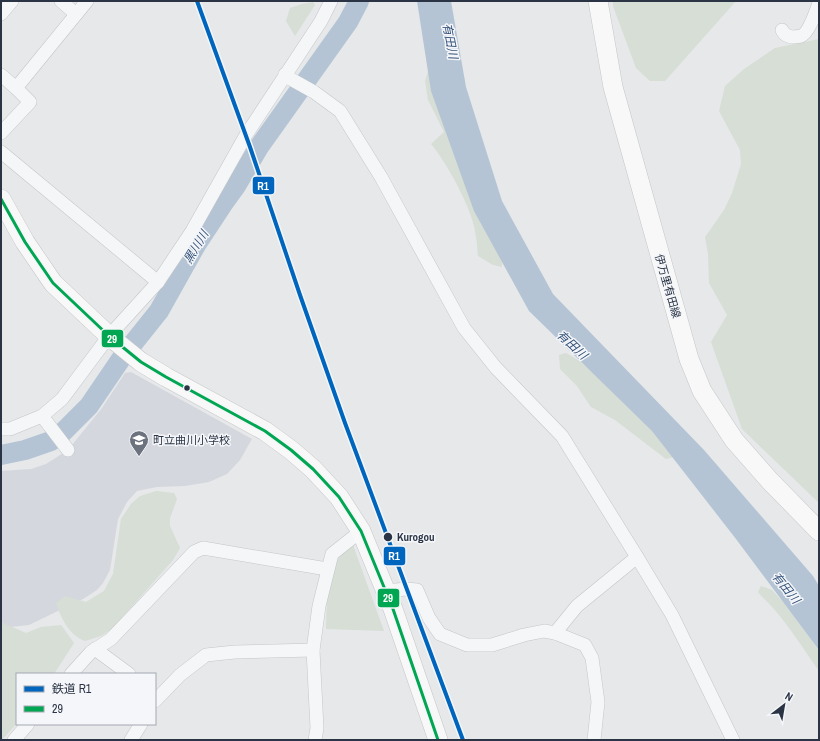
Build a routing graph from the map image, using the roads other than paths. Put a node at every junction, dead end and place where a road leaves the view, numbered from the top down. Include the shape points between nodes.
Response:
1 (12, 1) edge
2 (61, 1) edge
3 (87, 1) edge
4 (332, 1) edge
5 (598, 1) edge
6 (819, 3) edge
7 (1, 14) edge
8 (76, 14) junction
9 (782, 30) dead end
10 (1, 75) edge
11 (287, 76) junction
12 (16, 88) junction
13 (1, 133) edge
14 (1, 152) edge
15 (1, 199) edge
16 (158, 282) junction
17 (109, 336) junction
18 (42, 416) junction
19 (1, 429) edge
20 (68, 450) dead end
21 (360, 531) junction
22 (819, 531) edge
23 (637, 556) junction
24 (327, 569) junction
25 (386, 591) junction
26 (555, 633) junction
27 (95, 649) junction
28 (313, 650) junction
29 (72, 673) edge
30 (128, 673) edge
31 (157, 697) edge
32 (27, 725) edge
33 (140, 725) edge
34 (14, 740) edge
35 (131, 740) edge
36 (315, 740) edge
37 (438, 740) edge
38 (594, 740) edge
39 (733, 740) edge

1 - 7 street
2 - 8 street
3 - 8 street
4 - 11 street
5 - 22 main road, 伊万里有田線 via 613,87 689,359 702,391 734,440
6 - 9 street via 810,26 802,36 791,37
8 - 12 street
10 - 12 street
11 - 16 street via 246,135 192,231
11 - 23 street via 340,111 381,177 464,328 496,368 562,436
12 - 13 street via 30,102
14 - 16 street
15 - 17 main road via 53,283
16 - 17 street
17 - 18 street via 62,399
17 - 21 main road via 141,362 265,431 291,450 339,497
18 - 19 street via 10,429
18 - 20 street
21 - 24 street via 332,554
21 - 25 main road
23 - 26 street via 577,606
23 - 39 street via 672,615
24 - 27 street via 202,548 194,552 111,639
24 - 28 street
25 - 26 street via 417,590 429,618 440,634 467,645 492,645 544,631
25 - 37 main road
26 - 38 street via 585,645 592,658 598,702
27 - 29 street
27 - 30 street
28 - 31 street via 206,655
28 - 36 street via 317,728
32 - 34 street
33 - 35 street

